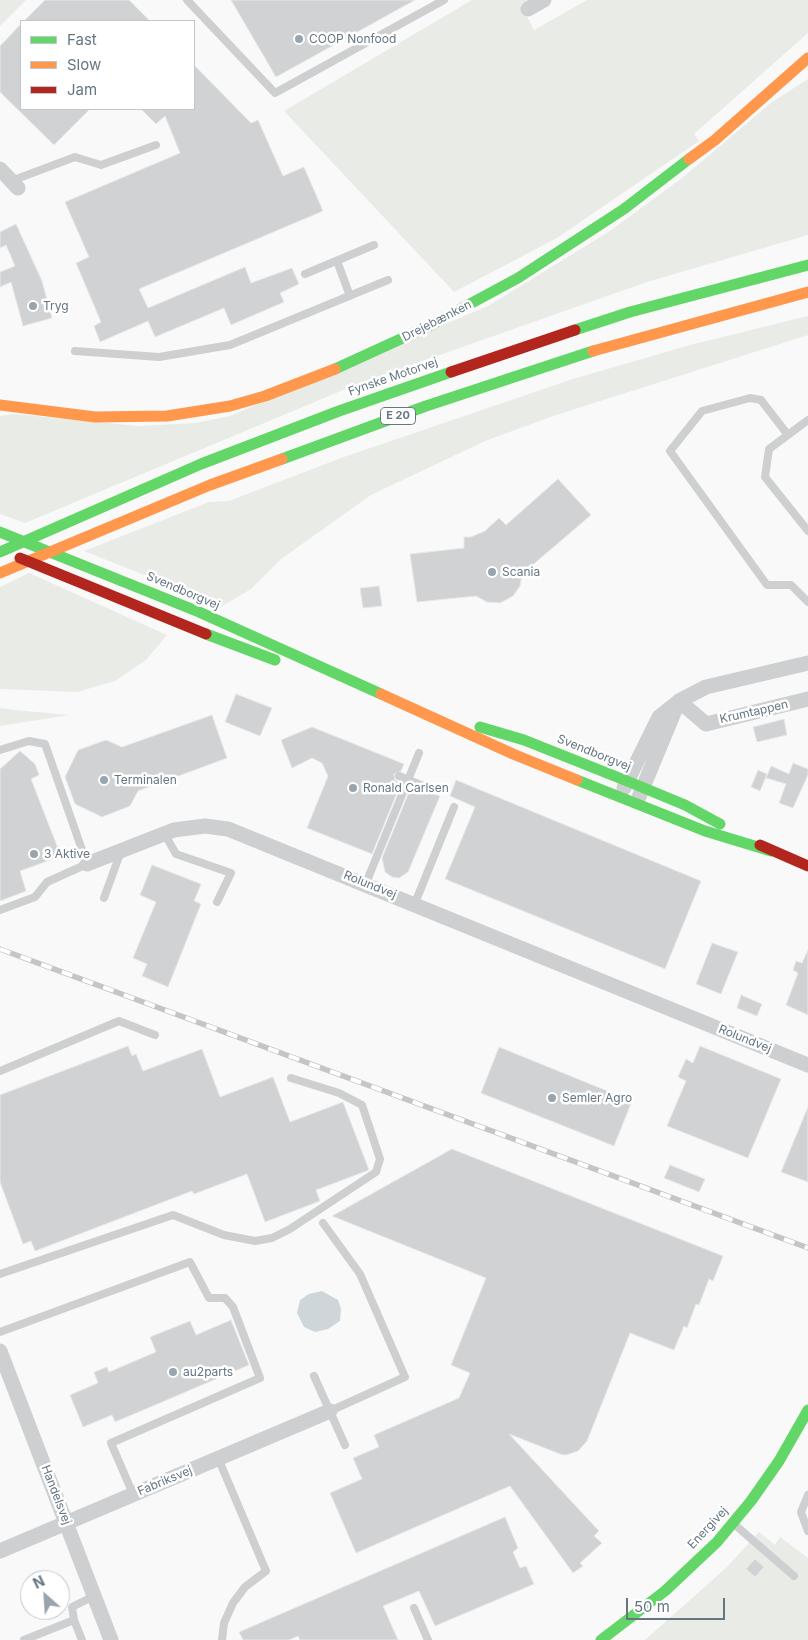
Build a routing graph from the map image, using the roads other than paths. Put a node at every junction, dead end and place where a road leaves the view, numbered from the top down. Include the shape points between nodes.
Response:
1 (187, 0) edge
2 (444, 0) edge
3 (544, 0) edge
4 (528, 9) dead end
5 (808, 58) edge
6 (156, 145) dead end
7 (0, 169) edge
8 (15, 184) joint
9 (374, 245) dead end
10 (808, 254) edge
11 (337, 261) junction
12 (808, 265) edge
13 (305, 274) dead end
14 (388, 280) dead end
15 (808, 292) edge
16 (350, 296) junction
17 (630, 312) junction
18 (75, 351) dead end
19 (38, 398) dead end
20 (0, 406) edge
21 (125, 416) junction
22 (808, 420) edge
23 (788, 435) junction
24 (808, 531) edge
25 (0, 532) edge
26 (0, 551) edge
27 (0, 573) edge
28 (808, 602) edge
29 (808, 663) edge
30 (352, 683) junction
31 (808, 699) edge
32 (397, 701) junction
33 (679, 701) junction
34 (0, 750) edge
35 (419, 753) dead end
36 (399, 776) dead end
37 (627, 781) junction
38 (643, 787) junction
39 (428, 788) dead end
40 (620, 796) junction
41 (636, 803) junction
42 (454, 807) dead end
43 (164, 833) junction
44 (122, 849) junction
45 (772, 851) junction
46 (87, 864) junction
47 (808, 866) edge
48 (366, 883) junction
49 (104, 898) dead end
50 (217, 902) dead end
51 (415, 903) junction
52 (0, 910) edge
53 (155, 1035) dead end
54 (808, 1065) edge
55 (0, 1071) edge
56 (291, 1078) dead end
57 (323, 1223) dead end
58 (0, 1274) edge
59 (0, 1332) edge
60 (0, 1351) edge
61 (314, 1376) dead end
62 (808, 1410) edge
63 (330, 1411) junction
64 (345, 1445) dead end
65 (218, 1458) junction
66 (133, 1494) junction
67 (808, 1495) edge
68 (66, 1523) junction
69 (732, 1523) junction
70 (808, 1531) edge
71 (0, 1552) edge
72 (794, 1576) dead end
73 (94, 1596) junction
74 (414, 1608) dead end
75 (74, 1620) junction
76 (24, 1640) edge
77 (82, 1640) edge
78 (111, 1640) edge
79 (222, 1640) edge
80 (428, 1640) edge
81 (601, 1640) edge

1 - 2 lane via 275,93
3 - 4 street
5 - 21 main road, Drejebænken via 715,140 624,208 518,278 429,326 344,366 265,396 187,413
6 - 8 lane via 101,165 76,157
7 - 8 street
9 - 11 lane
10 - 17 main road via 750,268
11 - 13 lane
11 - 16 lane
12 - 17 main road, Fynske Motorvej / E 20
14 - 16 lane
15 - 27 main road, E 20 via 579,355 426,406 210,485
16 - 18 lane via 230,344 159,357
17 - 26 main road, Fynske Motorvej / E 20 via 339,411 201,464
19 - 21 main road
20 - 21 main road, Drejebænken via 79,416
22 - 23 lane
23 - 24 lane via 769,449 765,477
23 - 28 lane via 761,400 750,398 702,411 670,452 767,585 790,585
25 - 30 main road, Svendborgvej via 198,612
26 - 30 main road, Svendborgvej via 260,656
29 - 33 street via 706,687
30 - 32 main road, Svendborgvej
31 - 33 street, Krumtappen via 706,724
32 - 37 main road, Svendborgvej via 524,740
32 - 40 main road, Svendborgvej via 513,754
33 - 37 street via 659,717
33 - 38 street
34 - 46 lane via 28,741 44,744
35 - 48 lane
36 - 39 lane
37 - 38 main road, Svendborgvej
37 - 40 street
38 - 41 street
38 - 45 main road, Svendborgvej via 685,805
40 - 41 main road, Svendborgvej
41 - 45 main road, Svendborgvej
42 - 51 lane
43 - 44 street, Rolundvej
43 - 48 street, Rolundvej via 205,826 228,828
43 - 50 lane via 176,854 231,873
44 - 46 street, Rolundvej
44 - 49 lane
45 - 47 main road, Svendborgvej
46 - 52 lane via 47,882 35,898
48 - 51 street, Rolundvej
51 - 54 street, Rolundvej
53 - 55 lane via 119,1021
56 - 58 lane via 339,1093 362,1105 380,1159 376,1172 272,1238 255,1241 224,1235 173,1215
57 - 63 lane via 360,1274 405,1377
59 - 66 lane via 190,1262 209,1298 225,1298 233,1308 260,1378 111,1443
60 - 68 street, Handelsvej
61 - 63 lane
62 - 69 main road, Energivej via 779,1461
63 - 64 lane
63 - 65 street, Fabriksvej
65 - 66 street, Fabriksvej
65 - 79 lane via 266,1572 245,1587 233,1603 224,1623
66 - 68 street, Fabriksvej
67 - 70 lane via 801,1512
68 - 71 street, Fabriksvej
68 - 73 street, Handelsvej
69 - 72 lane
69 - 81 main road, Energivej via 717,1542 665,1591
73 - 75 lane via 72,1608
73 - 78 street, Handelsvej
74 - 80 lane
75 - 76 lane
75 - 77 lane

